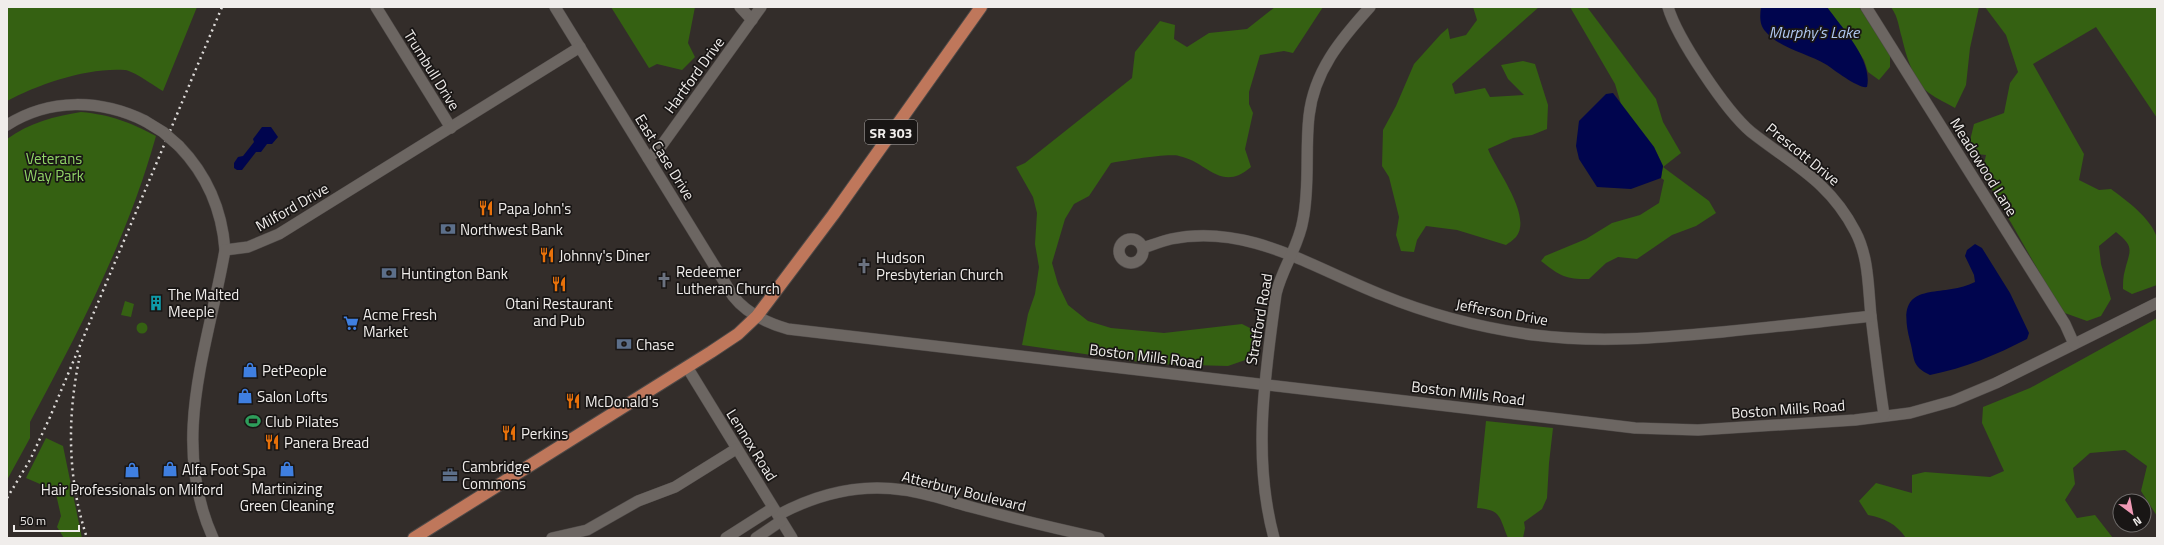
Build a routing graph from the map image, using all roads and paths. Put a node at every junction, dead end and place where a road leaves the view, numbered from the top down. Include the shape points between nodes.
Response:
1 (376, 7) edge
2 (555, 7) edge
3 (740, 7) edge
4 (761, 7) edge
5 (981, 7) edge
6 (1370, 7) edge
7 (1668, 7) edge
8 (1866, 7) edge
9 (752, 20) junction
10 (580, 47) junction
11 (7, 125) edge
12 (451, 128) junction
13 (648, 158) junction
14 (1143, 248) dead end
15 (225, 250) junction
16 (1290, 254) junction
17 (2157, 303) edge
18 (757, 316) junction
19 (1871, 316) junction
20 (2074, 344) junction
21 (687, 367) junction
22 (1264, 384) junction
23 (1884, 415) junction
24 (736, 449) junction
25 (777, 515) junction
26 (213, 538) edge
27 (414, 538) edge
28 (552, 538) edge
29 (726, 538) edge
30 (756, 538) edge
31 (792, 538) edge
32 (1099, 538) edge
33 (1274, 538) edge

1 - 12 street, Trumbull Drive
2 - 10 street, East Case Drive
3 - 9 street
4 - 9 street, Hartford Drive
5 - 18 main road, SR 303 via 833,215
6 - 16 street, Stratford Road via 1330,55 1315,88 1308,117 1306,201 1299,237
7 - 19 street, Prescott Drive via 1681,38 1740,122 1821,184 1843,211 1864,255
8 - 20 street, Meadowood Lane via 2065,324
9 - 13 street, Hartford Drive via 659,149
10 - 12 street, Milford Drive
10 - 13 street, East Case Drive
11 - 15 street, bridge via 38,110 76,104 112,107 145,121 179,146 208,185 220,218
12 - 15 street, Milford Drive via 279,234 248,247
13 - 18 street, East Case Drive via 734,296 744,308
14 - 16 street, Jefferson Drive via 1171,239 1216,236 1245,239
15 - 26 street via 197,385 192,425 192,455 197,483
16 - 19 street, Jefferson Drive via 1406,304 1477,325 1535,335 1607,340 1659,338
16 - 22 street, Stratford Road via 1276,294
17 - 20 street, Boston Mills Road
18 - 21 main road, SR 303 via 738,334
18 - 22 street, Boston Mills Road via 765,322 788,329
19 - 23 street, Prescott Drive
20 - 23 street, Boston Mills Road via 1963,398 1910,413
21 - 24 street, Lennox Road
21 - 27 main road, SR 303
22 - 23 street, Boston Mills Road via 1651,429 1726,428 1855,420
22 - 33 street, Stratford Road via 1262,453 1266,502
24 - 25 street, Lennox Road
24 - 28 street via 675,487 638,501 587,530
25 - 29 street, Atterbury Boulevard
25 - 30 street, Atterbury Boulevard
25 - 31 street, Lennox Road
25 - 32 street, Atterbury Boulevard via 826,494 881,487 915,492

